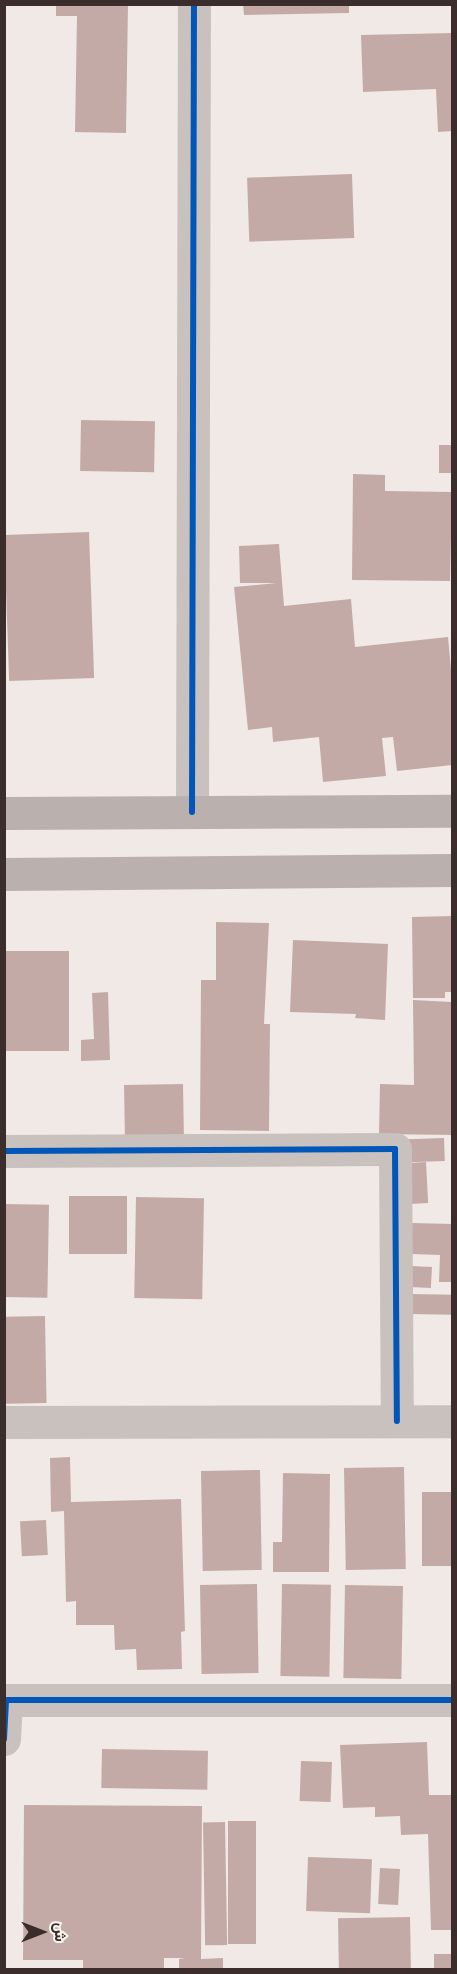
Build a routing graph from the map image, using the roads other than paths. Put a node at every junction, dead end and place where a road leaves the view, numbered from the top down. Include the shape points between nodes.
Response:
1 (194, 4) edge
2 (453, 811) edge
3 (192, 812) junction
4 (4, 813) edge
5 (453, 870) edge
6 (4, 874) edge
7 (4, 1151) edge
8 (397, 1421) junction
9 (453, 1421) edge
10 (4, 1422) edge
11 (453, 1700) edge
12 (4, 1739) edge

1 - 3 street
2 - 3 street
3 - 4 street
5 - 6 street
7 - 8 street via 395,1149
8 - 9 street
8 - 10 street
11 - 12 street via 6,1700

